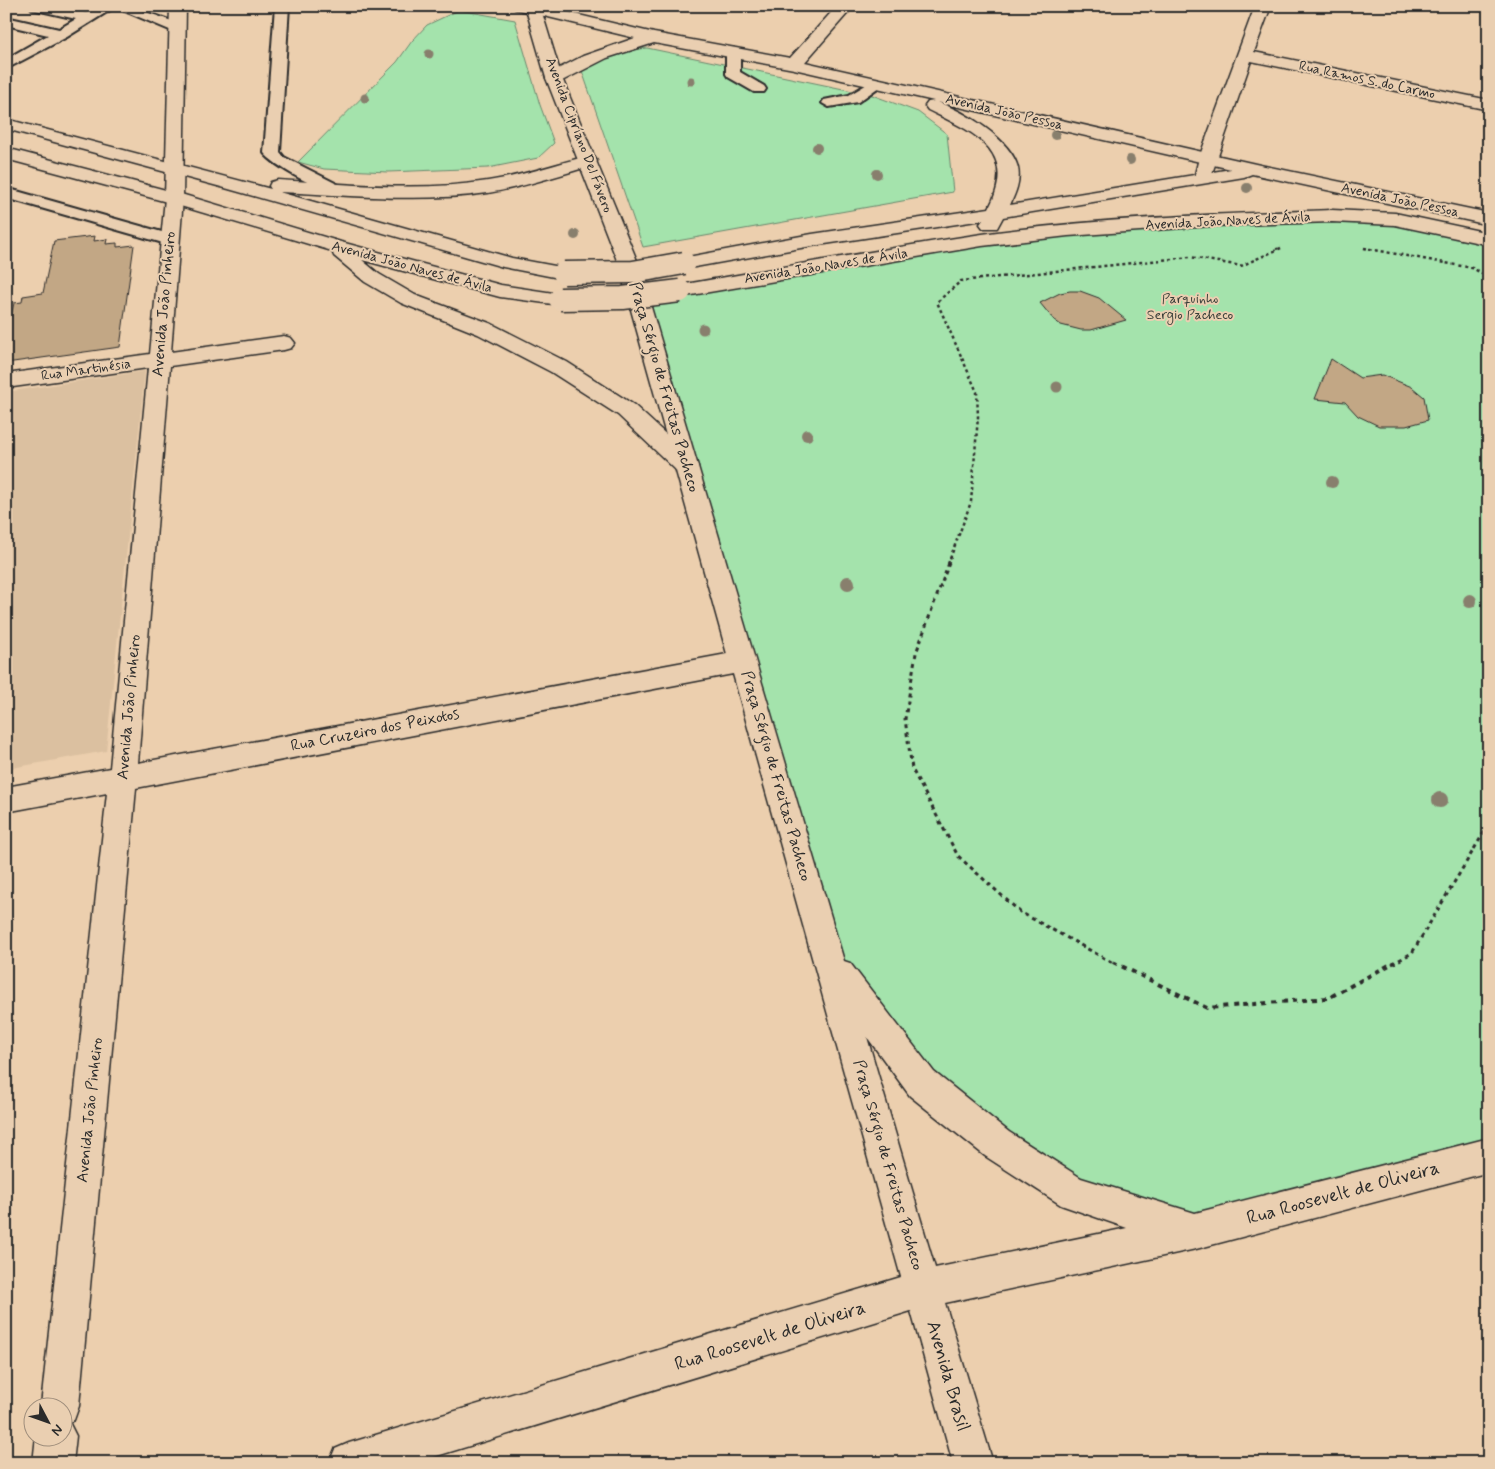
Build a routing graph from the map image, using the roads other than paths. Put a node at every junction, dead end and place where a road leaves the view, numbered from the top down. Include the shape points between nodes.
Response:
1 (37, 6) edge
2 (109, 6) edge
3 (121, 6) edge
4 (178, 6) edge
5 (282, 6) edge
6 (846, 6) edge
7 (1263, 6) edge
8 (529, 7) edge
9 (88, 18) junction
10 (6, 21) edge
11 (177, 28) junction
12 (62, 34) junction
13 (654, 38) junction
14 (16, 46) dead end
15 (34, 50) junction
16 (733, 52) junction
17 (1245, 55) junction
18 (794, 64) junction
19 (6, 65) edge
20 (554, 78) junction
21 (874, 84) junction
22 (760, 89) dead end
23 (902, 90) junction
24 (829, 103) dead end
25 (1489, 105) edge
26 (6, 124) edge
27 (6, 153) edge
28 (1208, 158) junction
29 (588, 161) junction
30 (176, 169) junction
31 (1260, 170) junction
32 (1203, 178) junction
33 (232, 184) junction
34 (335, 189) junction
35 (6, 193) edge
36 (174, 198) junction
37 (1054, 204) junction
38 (997, 212) junction
39 (1489, 219) edge
40 (1068, 230) junction
41 (1489, 239) edge
42 (170, 240) junction
43 (982, 240) junction
44 (334, 246) junction
45 (628, 263) joint
46 (284, 343) dead end
47 (159, 360) junction
48 (6, 381) edge
49 (686, 466) junction
50 (743, 662) junction
51 (123, 777) junction
52 (6, 800) edge
53 (829, 961) junction
54 (1489, 1155) edge
55 (1196, 1232) junction
56 (923, 1289) junction
57 (61, 1396) edge
58 (55, 1446) edge
59 (53, 1463) edge
60 (349, 1463) edge
61 (973, 1463) edge

1 - 9 lane
2 - 9 lane
3 - 11 lane
4 - 11 street, Avenida João Pinheiro
5 - 34 lane via 272,153 279,160
6 - 18 street
7 - 17 street
8 - 13 street, Avenida João Pessoa
8 - 20 street, Avenida Cipríano Del Fávero
9 - 12 lane
10 - 12 lane
11 - 30 street, Avenida João Pinheiro
12 - 15 lane
13 - 16 street, Avenida João Pessoa
13 - 20 street via 601,53
14 - 15 lane
15 - 19 lane
16 - 18 street, Avenida João Pessoa
16 - 22 lane via 733,74
17 - 25 street, Rua Ramos S. do Carmo
17 - 28 street
18 - 21 street, Avenida João Pessoa
20 - 29 street, Avenida Cipríano Del Fávero
21 - 23 street, Avenida João Pessoa
21 - 24 lane via 852,99
23 - 28 street, Avenida João Pessoa
23 - 38 street via 963,120 997,147 1006,160 1010,180
26 - 30 street, Avenida João Naves de Ávila
27 - 36 street, Avenida João Naves de Ávila
28 - 31 street, Avenida João Pessoa
28 - 32 street
29 - 34 street via 473,189
29 - 45 street, Avenida Cipríano Del Fávero
30 - 33 street, Avenida João Naves de Ávila
30 - 36 street, Avenida João Pinheiro
31 - 32 street, Avenida João Naves de Ávila
31 - 39 street, Avenida João Pessoa
32 - 37 street, Avenida João Naves de Ávila
33 - 34 street
33 - 38 street, Avenida João Naves de Ávila, bridge via 510,263 564,272 633,272
35 - 42 lane
36 - 42 street, Avenida João Pinheiro
36 - 44 street, Avenida João Naves de Ávila
37 - 38 street, Avenida João Naves de Ávila
37 - 40 street
38 - 43 street
40 - 41 street, Avenida João Naves de Ávila via 1332,216 1395,219
40 - 43 street, Avenida João Naves de Ávila
42 - 47 street, Avenida João Pinheiro
43 - 44 street, Avenida João Naves de Ávila, bridge via 680,291 623,298 560,299 500,291
44 - 49 street via 372,278 408,299 485,329 559,368 626,410
45 - 49 street, Praça Sérgio de Freitas Pacheco
46 - 47 street, Rua Martinésia
47 - 48 street, Rua Martinésia
47 - 51 street, Avenida João Pinheiro
49 - 50 street, Praça Sérgio de Freitas Pacheco
50 - 51 street, Rua Cruzeiro dos Peixotos
50 - 53 street, Praça Sérgio de Freitas Pacheco
51 - 52 street, Rua Cruzeiro dos Peixotos
51 - 57 street, Avenida João Pinheiro
53 - 55 street via 922,1084 997,1144 1073,1194
53 - 56 street, Praça Sérgio de Freitas Pacheco
54 - 55 street, Rua Roosevelt de Oliveira
55 - 56 street, Rua Roosevelt de Oliveira
56 - 60 street, Rua Roosevelt de Oliveira
56 - 61 street, Avenida Brasil
58 - 59 street

